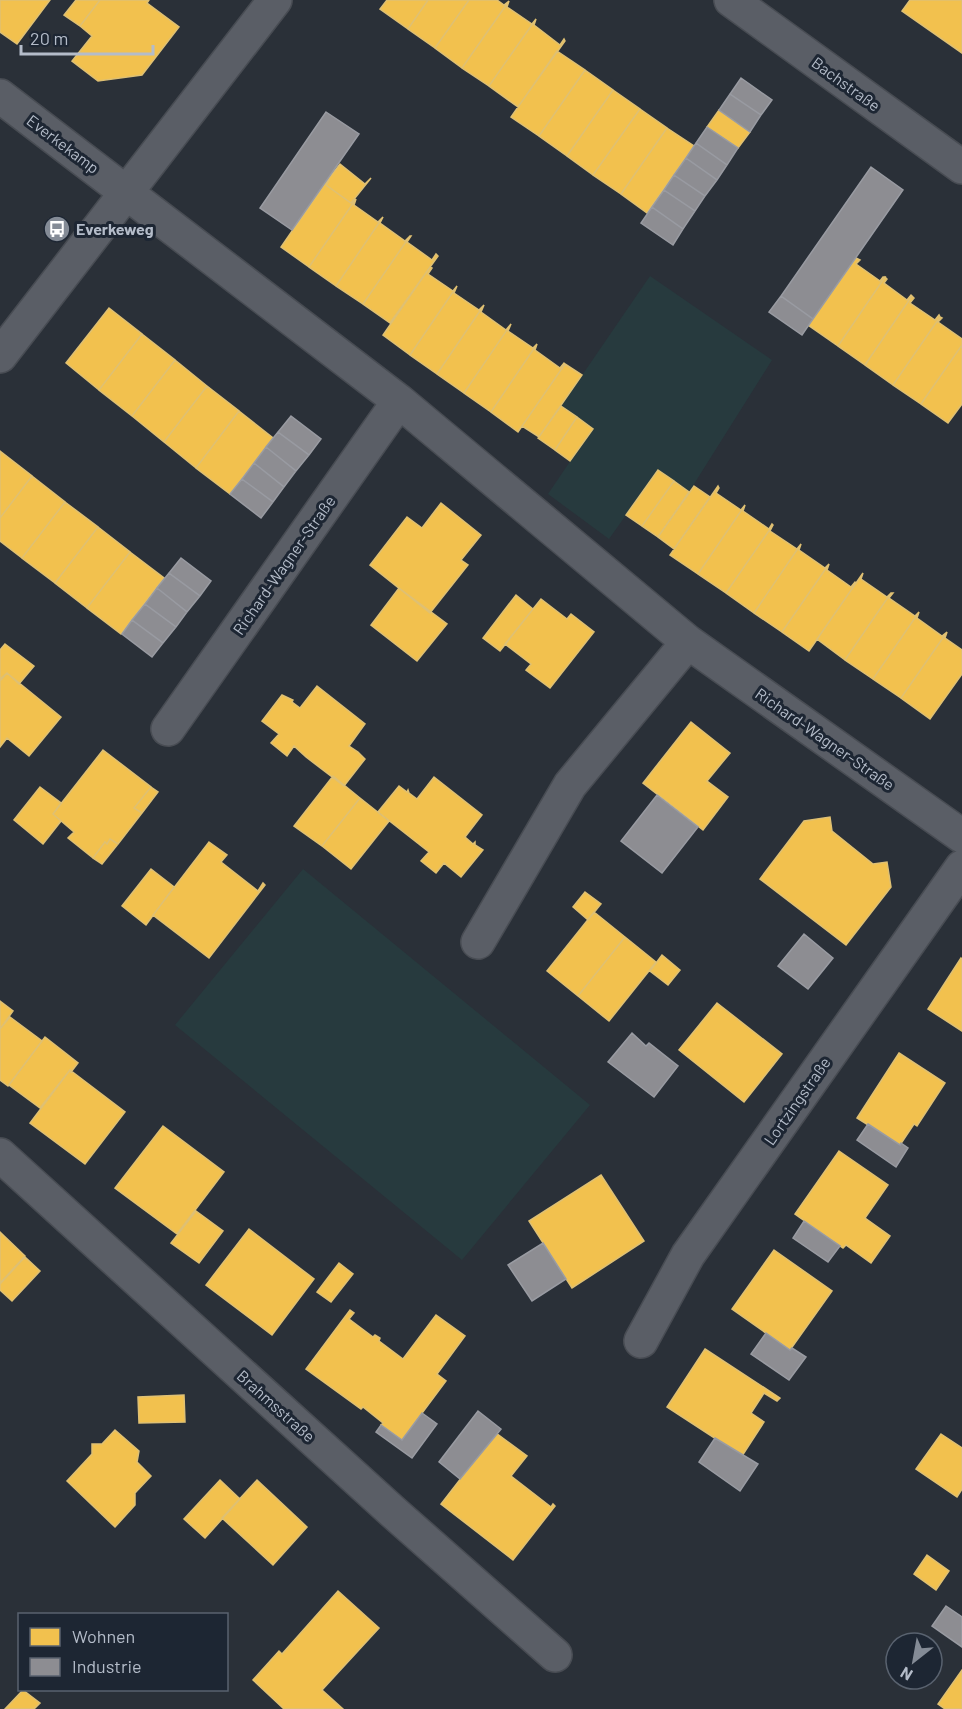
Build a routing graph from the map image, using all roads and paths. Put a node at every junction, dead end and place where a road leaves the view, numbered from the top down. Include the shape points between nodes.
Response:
1 (275, 0) edge
2 (731, 0) edge
3 (0, 96) edge
4 (962, 167) edge
5 (126, 192) junction
6 (0, 356) edge
7 (399, 400) junction
8 (688, 642) junction
9 (168, 729) dead end
10 (962, 836) edge
11 (962, 867) edge
12 (478, 942) dead end
13 (0, 1155) edge
14 (641, 1341) dead end
15 (555, 1655) dead end

1 - 5 street
2 - 4 street, Bachstraße
3 - 5 street, Everkekamp
5 - 6 street
5 - 7 street, Richard-Wagner-Straße
7 - 8 street, Richard-Wagner-Straße
7 - 9 street, Richard-Wagner-Straße
8 - 10 street, Richard-Wagner-Straße
8 - 12 street via 570,785
11 - 14 street, Lortzingstraße via 688,1255
13 - 15 street, Brahmsstraße

